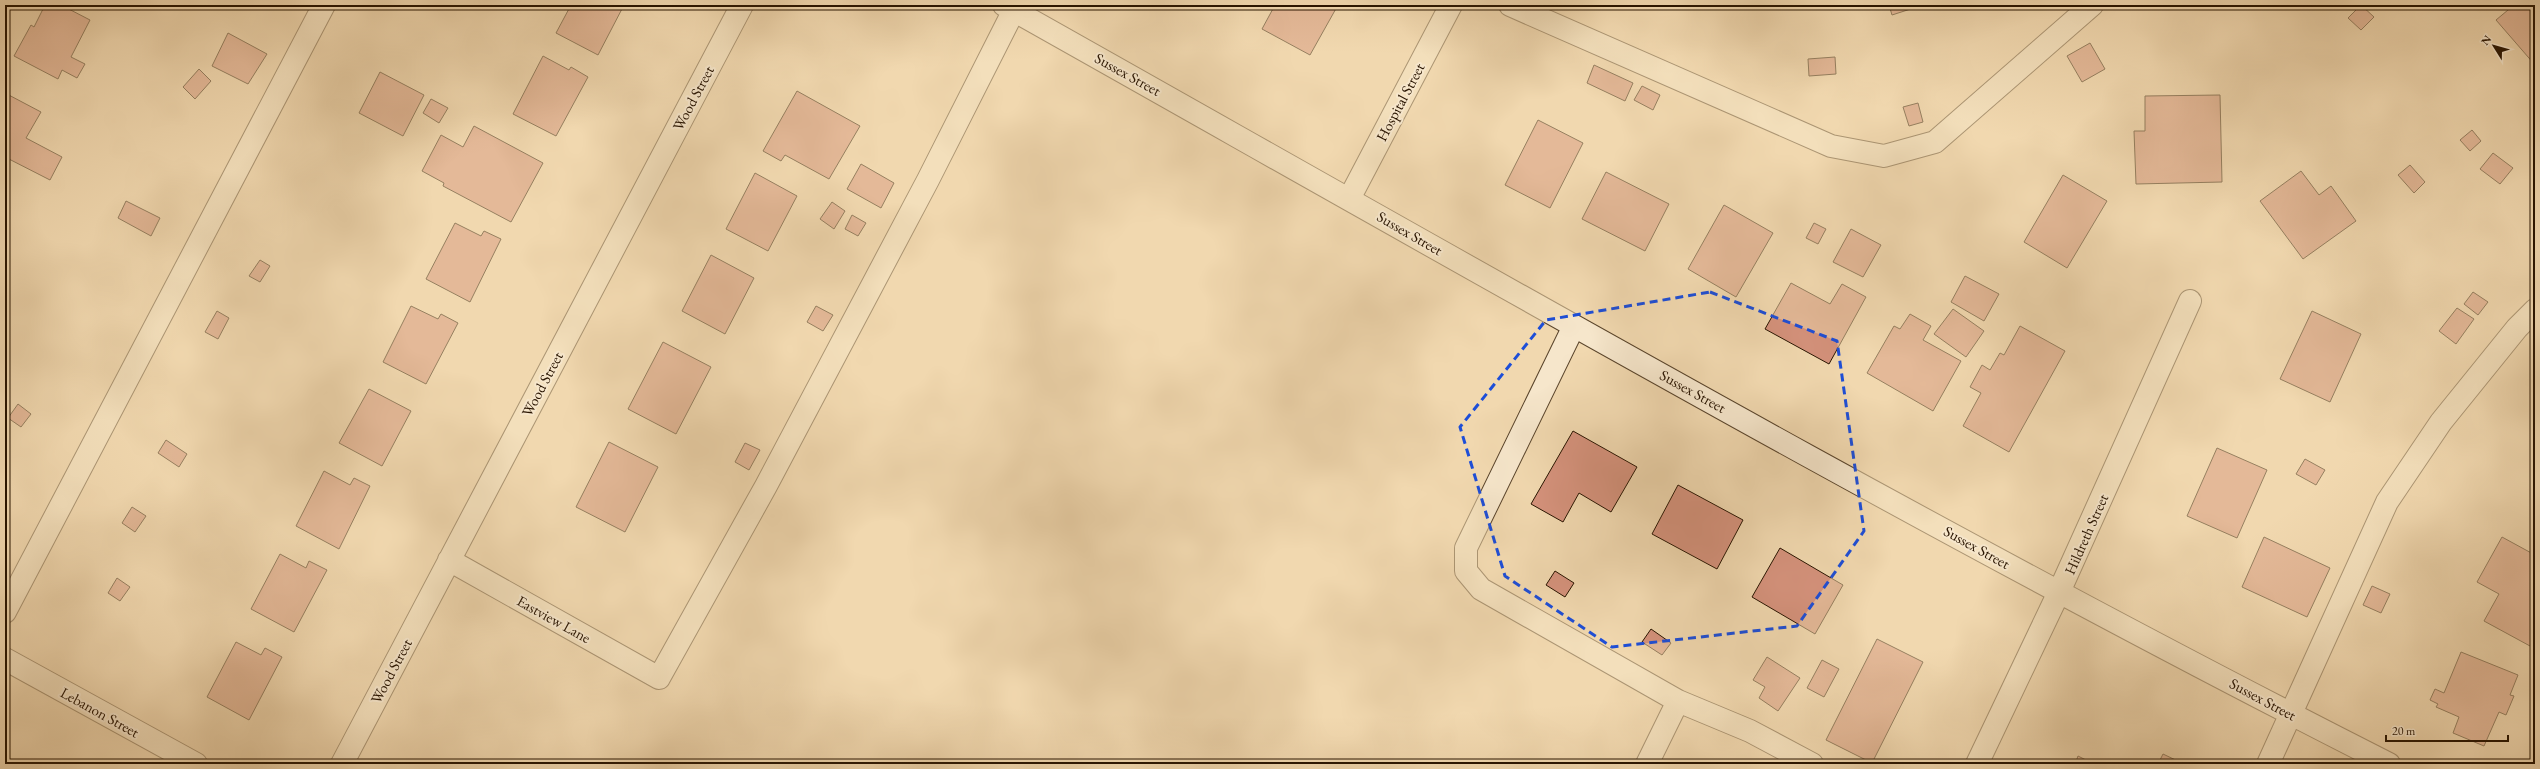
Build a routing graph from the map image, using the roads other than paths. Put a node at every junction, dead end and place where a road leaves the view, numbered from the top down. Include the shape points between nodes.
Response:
1 (324, 5) edge
2 (742, 5) edge
3 (1451, 5) edge
4 (1510, 5) edge
5 (2092, 5) edge
6 (1009, 8) edge
7 (1349, 199) junction
8 (2190, 301) dead end
9 (2535, 310) edge
10 (1574, 326) junction
11 (449, 560) junction
12 (2059, 592) junction
13 (5, 612) edge
14 (5, 660) edge
15 (1678, 701) junction
16 (2291, 714) junction
17 (196, 764) edge
18 (342, 764) edge
19 (1647, 764) edge
20 (1812, 764) edge
21 (1977, 764) edge
22 (2268, 764) edge
23 (2389, 764) edge

1 - 13 street
2 - 11 street, Wood Street
3 - 7 street, Hospital Street
4 - 5 street via 1831,146 1884,156 1935,142
6 - 7 street, Sussex Street
6 - 11 street, Eastview Lane via 928,180 766,486 659,678
7 - 10 street, Sussex Street
8 - 12 street, Hildreth Street
9 - 16 street via 2517,328 2441,422 2387,502
10 - 12 street, Sussex Street
10 - 15 street via 1466,548 1466,571 1481,589
11 - 18 street, Wood Street
12 - 16 street, Sussex Street
12 - 21 street, Hildreth Street
14 - 17 street, Lebanon Street
15 - 19 street
15 - 20 street via 1750,731
16 - 22 street
16 - 23 street, Sussex Street

